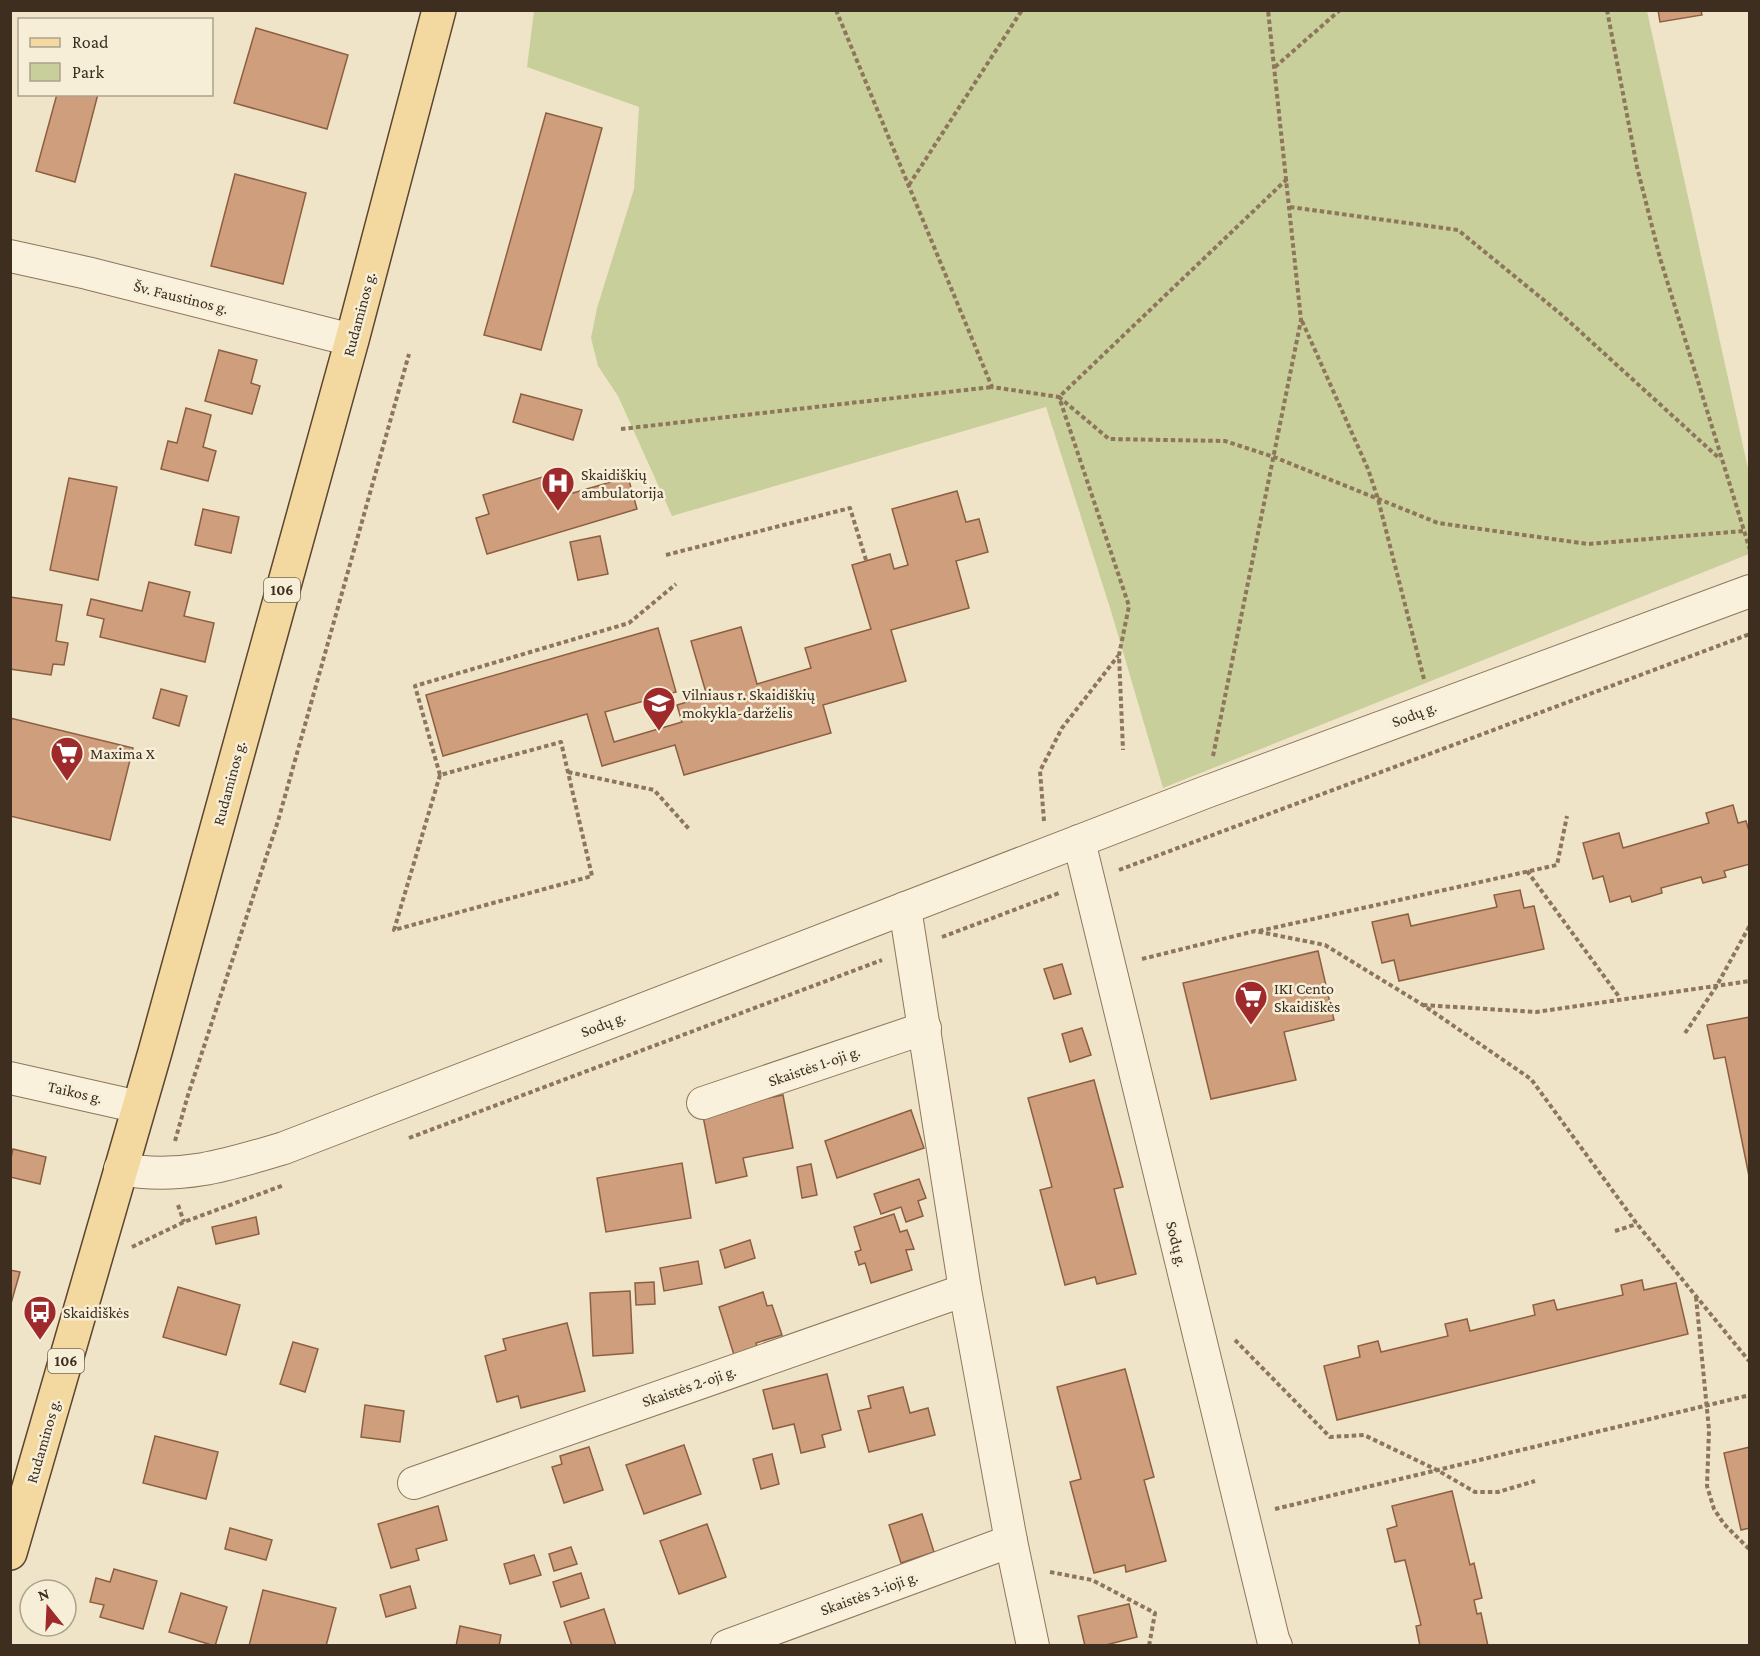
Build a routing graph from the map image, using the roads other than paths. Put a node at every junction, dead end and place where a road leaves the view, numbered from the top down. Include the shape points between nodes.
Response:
1 (439, 10) edge
2 (10, 256) edge
3 (352, 340) junction
4 (1749, 591) edge
5 (1079, 841) junction
6 (905, 908) junction
7 (925, 1028) junction
8 (10, 1078) edge
9 (703, 1103) dead end
10 (139, 1107) junction
11 (120, 1169) junction
12 (965, 1290) junction
13 (414, 1483) dead end
14 (10, 1552) edge
15 (1013, 1552) junction
16 (727, 1646) edge
17 (1033, 1646) edge
18 (1276, 1646) edge

1 - 3 main road, Rudaminos g. / 106
2 - 3 street, Šv. Faustinos g.
3 - 10 main road, Rudaminos g. / 106
4 - 5 street, Sodų g.
5 - 6 street, Sodų g.
5 - 18 street, Sodų g.
6 - 7 street
6 - 11 street, Sodų g. via 284,1148 219,1168 166,1173
7 - 9 street, Skaistės 1-oji g.
7 - 12 street
8 - 10 street, Taikos g.
10 - 11 main road, Rudaminos g. / 106
11 - 14 main road, Rudaminos g. / 106
12 - 13 street, Skaistės 2-oji g.
12 - 15 street
15 - 16 street, Skaistės 3-ioji g.
15 - 17 street

